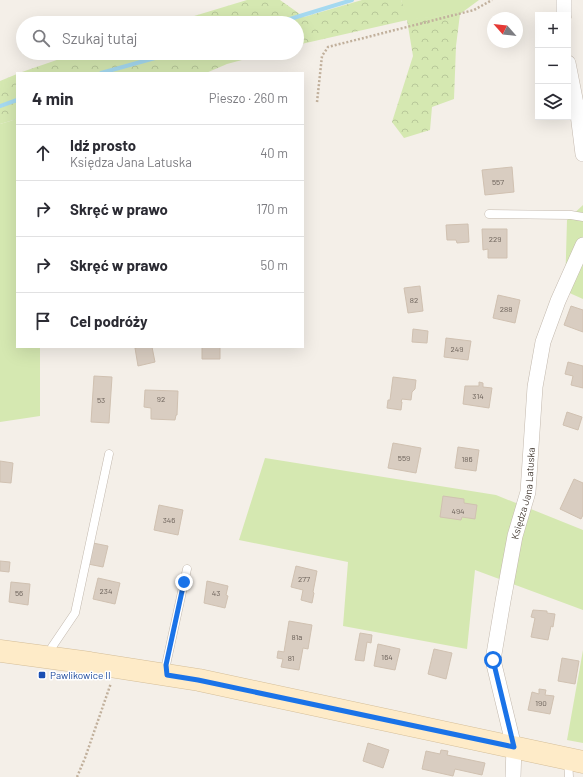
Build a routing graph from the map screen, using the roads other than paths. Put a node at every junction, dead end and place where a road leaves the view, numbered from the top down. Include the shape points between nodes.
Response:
1 (564, 0) edge
2 (564, 12) edge
3 (571, 78) edge
4 (583, 154) edge
5 (489, 214) dead end
6 (583, 217) edge
7 (583, 245) edge
8 (109, 454) dead end
9 (188, 569) dead end
10 (0, 651) edge
11 (48, 657) junction
12 (167, 675) junction
13 (514, 747) junction
14 (573, 766) edge
15 (513, 777) edge

1 - 2 street
3 - 4 street
5 - 6 lane
7 - 13 street, Księdza Jana Latuska via 542,342 535,387 528,492 515,536 493,660
8 - 11 lane via 75,613
9 - 12 lane via 166,665
10 - 11 main road
11 - 12 main road
12 - 13 main road
13 - 14 main road
13 - 15 street, Księdza Jana Latuska

